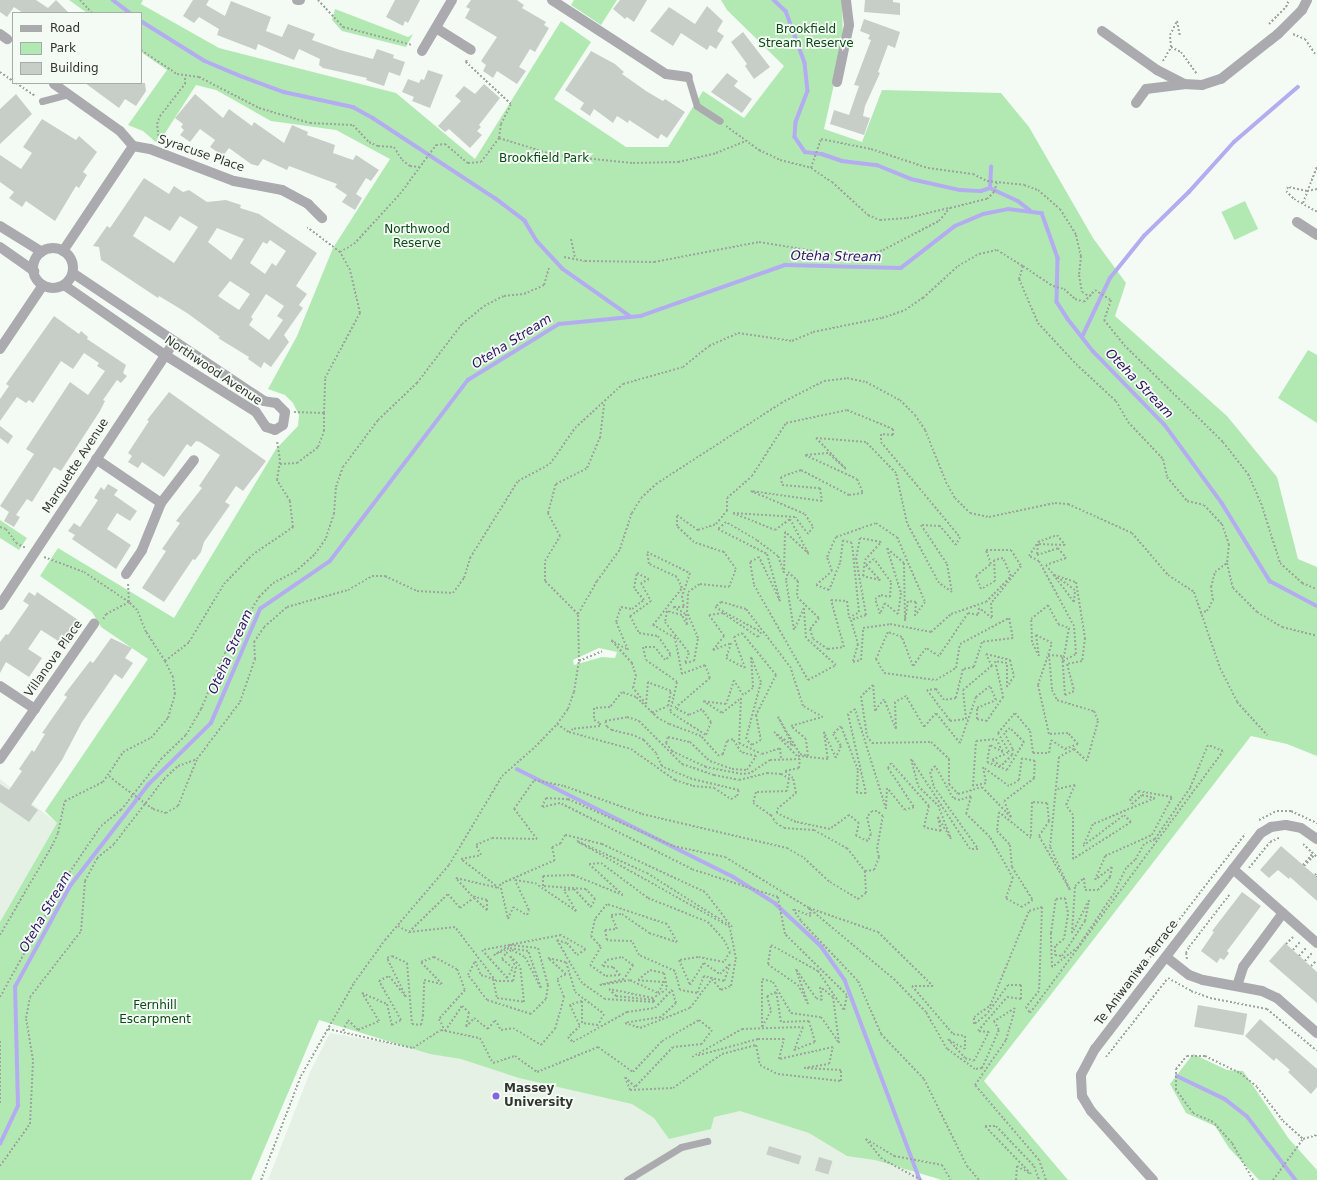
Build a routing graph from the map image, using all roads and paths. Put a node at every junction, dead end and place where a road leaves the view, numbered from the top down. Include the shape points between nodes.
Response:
1 (80, 0) edge
2 (297, 0) edge
3 (300, 0) edge
4 (318, 0) edge
5 (452, 0) edge
6 (552, 0) edge
7 (846, 0) edge
8 (1289, 0) edge
9 (1307, 0) edge
10 (91, 12) edge
11 (1269, 24) dead end
12 (436, 28) junction
13 (1102, 31) dead end
14 (1180, 37) dead end
15 (424, 47) joint
16 (1171, 47) junction
17 (470, 49) joint
18 (142, 51) edge
19 (1158, 56) dead end
20 (1164, 60) junction
21 (1170, 64) dead end
22 (0, 72) edge
23 (1192, 74) dead end
24 (1205, 74) dead end
25 (1197, 75) junction
26 (185, 77) junction
27 (688, 77) joint
28 (12, 80) edge
29 (837, 82) dead end
30 (17, 84) edge
31 (54, 84) edge
32 (1184, 84) junction
33 (68, 94) junction
34 (42, 101) joint
35 (1136, 103) dead end
36 (720, 121) joint
37 (499, 138) junction
38 (745, 141) junction
39 (133, 146) junction
40 (150, 149) junction
41 (1317, 166) edge
42 (420, 167) junction
43 (811, 168) junction
44 (997, 182) junction
45 (1317, 189) edge
46 (1307, 191) junction
47 (1303, 202) junction
48 (950, 208) junction
49 (1317, 212) edge
50 (322, 218) dead end
51 (1297, 222) dead end
52 (0, 226) edge
53 (306, 227) dead end
54 (1317, 234) edge
55 (571, 239) dead end
56 (0, 247) edge
57 (63, 251) junction
58 (42, 252) junction
59 (340, 252) junction
60 (564, 257) dead end
61 (575, 258) junction
62 (1023, 266) junction
63 (549, 268) dead end
64 (34, 271) junction
65 (73, 273) junction
66 (43, 285) junction
67 (64, 285) junction
68 (1090, 298) junction
69 (174, 342) junction
70 (0, 349) edge
71 (165, 355) junction
72 (604, 403) junction
73 (285, 412) junction
74 (324, 413) junction
75 (275, 430) junction
76 (96, 459) junction
77 (194, 460) dead end
78 (280, 464) junction
79 (161, 503) junction
80 (0, 527) edge
81 (26, 548) dead end
82 (43, 556) dead end
83 (1227, 563) junction
84 (126, 574) joint
85 (1317, 589) edge
86 (129, 602) junction
87 (0, 605) edge
88 (1200, 613) junction
89 (578, 614) junction
90 (97, 624) joint
91 (1317, 636) edge
92 (602, 651) dead end
93 (165, 661) junction
94 (579, 661) junction
95 (0, 686) edge
96 (35, 708) junction
97 (652, 713) junction
98 (557, 724) junction
99 (569, 732) junction
100 (1267, 735) dead end
101 (781, 758) junction
102 (0, 759) edge
103 (197, 759) junction
104 (109, 776) junction
105 (1057, 789) junction
106 (1283, 836) dead end
107 (1317, 839) edge
108 (1297, 840) dead end
109 (1315, 855) edge
110 (1304, 866) dead end
111 (1233, 869) junction
112 (865, 871) junction
113 (1242, 877) junction
114 (809, 908) junction
115 (1283, 913) junction
116 (398, 926) junction
117 (410, 932) junction
118 (0, 935) edge
119 (1317, 943) edge
120 (1317, 947) edge
121 (1166, 957) junction
122 (1317, 960) edge
123 (1305, 961) dead end
124 (1192, 963) dead end
125 (1311, 966) dead end
126 (1237, 986) junction
127 (0, 997) edge
128 (328, 1029) junction
129 (343, 1030) junction
130 (1317, 1033) edge
131 (0, 1041) edge
132 (1317, 1051) edge
133 (1106, 1057) dead end
134 (0, 1105) edge
135 (1317, 1135) edge
136 (1303, 1139) junction
137 (707, 1141) dead end
138 (0, 1166) edge
139 (261, 1180) edge
140 (627, 1180) edge
141 (921, 1180) edge
142 (951, 1180) edge
143 (979, 1180) edge
144 (1016, 1180) edge
145 (1039, 1180) edge
146 (1046, 1180) edge
147 (1153, 1180) edge
148 (1253, 1180) edge
149 (1273, 1180) edge

1 - 10 path
2 - 3 street
4 - 15 path via 343,27
5 - 12 street
6 - 27 street via 666,74
7 - 29 street via 849,25
8 - 11 path via 1286,7
9 - 32 street via 1302,10 1278,34 1221,79 1202,86
12 - 15 street
12 - 17 street
13 - 32 street via 1157,70
14 - 16 path via 1177,21 1170,35
16 - 20 path
16 - 25 path via 1181,52
17 - 37 path via 466,62 511,104 501,124
18 - 26 path
19 - 20 path
20 - 21 path
22 - 28 path
23 - 25 path
24 - 25 path
26 - 40 path via 185,84 163,110 157,124 160,140
26 - 42 path via 200,77 259,108 310,123 353,125 369,142 394,148 410,166
27 - 36 lane via 697,106
30 - 34 path
31 - 33 street
32 - 35 street via 1146,89
33 - 34 lane
33 - 39 street via 120,131
36 - 38 path
37 - 38 path via 554,155 633,163 678,162 716,154
37 - 42 path via 481,162 468,163 445,144 439,143
38 - 43 path via 780,160
39 - 40 street, Syracuse Place
39 - 57 street
40 - 50 street, Syracuse Place via 234,182 282,190 308,204
41 - 46 path
42 - 59 path via 400,194 354,244
43 - 44 path via 821,139 871,149 911,164 973,174
43 - 48 path via 832,182 868,216 880,220 907,218
44 - 48 path via 994,192 987,199
44 - 68 path via 1024,185 1038,190 1060,208 1076,235 1081,256 1078,275 1082,292
45 - 46 path
46 - 47 path
46 - 47 path via 1288,188 1286,191 1294,199
47 - 49 path
48 - 61 path via 938,221 883,250 857,258 758,242 654,262 585,261
51 - 54 street
52 - 58 street
53 - 59 path
55 - 61 path
56 - 64 street
57 - 58 street via 50,249
57 - 65 street via 72,260
58 - 64 street via 36,259
59 - 74 path via 350,270 360,313 325,378
60 - 61 path
62 - 68 path via 1053,286 1064,289 1075,299 1084,302
62 - 72 path via 997,250 979,254 958,266 923,298 905,310 882,318 813,332 792,341 738,333 709,346 683,367 623,384
62 - 83 path via 1019,279 1038,323 1076,364 1116,401 1128,422 1163,459 1167,477 1187,501 1204,505 1222,524 1229,544
63 - 127 path via 544,285 524,294 504,296 484,306 462,324 417,383 378,420 343,467 336,487 334,514 326,538 295,572 274,583 259,597 225,653 201,710 186,735 161,759 121,810 101,826 67,876
64 - 66 street
65 - 67 street
65 - 69 street, Northwood Avenue
66 - 67 street via 52,288
66 - 70 street
67 - 71 street, Northwood Avenue
68 - 85 path via 1095,290 1111,300 1104,320 1124,345 1223,442 1248,474 1261,503 1280,563 1302,583
69 - 71 street, Marquette Avenue
69 - 73 street, Northwood Avenue via 264,401 276,403
71 - 75 street, Northwood Avenue via 256,412 266,427
71 - 76 street, Marquette Avenue
72 - 89 path via 600,438 587,468 556,484 548,513 560,536 545,560 545,581
72 - 103 path via 575,428 550,464 518,481 470,558 464,578 453,593 418,591 385,576 372,576 348,590 287,607 264,627 254,642 255,659 240,702
73 - 74 path
73 - 75 street via 283,424
74 - 78 path via 324,431 318,447 297,463
75 - 78 path
76 - 79 street
76 - 87 street, Marquette Avenue
77 - 79 street
78 - 93 path via 277,480 290,500 293,527 252,555 224,584 189,642
79 - 84 street via 142,550
80 - 81 path via 6,529 16,543
82 - 86 path via 71,565
83 - 88 path via 1215,572 1211,587 1213,600 1207,610
83 - 91 path via 1233,588 1257,612 1282,627
84 - 86 path
86 - 90 path via 106,614
86 - 93 path
88 - 89 path via 1194,592 1168,575 1132,533 1068,504 1055,503 989,517 970,513 955,498 946,482 925,430 915,415 900,400 866,382 847,378 824,380 782,403 656,484 638,503 620,549
88 - 100 path via 1220,668 1237,702
89 - 94 path
90 - 96 street, Villanova Place
92 - 94 path
93 - 104 path via 175,688 166,723 151,738 123,752
94 - 98 path via 574,692 568,709
95 - 96 street, Villanova Place
96 - 102 street, Villanova Place
97 - 99 path via 636,697 622,692 610,707 594,708 594,720 600,723 600,726 573,729
97 - 101 path via 669,724 700,736 719,756 723,754 727,740 733,739 741,752 756,756 747,770 732,769 710,761 690,742 668,737 666,743 672,751 706,767 742,774 750,773 770,760
97 - 105 path via 668,706 671,691 648,682 646,704 633,688 636,676 632,664 611,640 628,650 616,622 621,607 632,608 644,600 634,588 637,573 649,579 641,583 651,600 630,616 638,633 658,636 671,655 664,660 655,647 642,647 646,660 677,682 670,712 706,735 711,722 702,709 689,714 675,708 710,678 705,665 682,674 675,638 653,625 682,588 677,577 649,564 647,552 690,573 682,596 684,607 673,607 686,614 687,626 682,615 667,611 665,622 689,653 685,663 694,661 698,638 687,612 688,592 700,584 729,587 736,569 724,552 694,542 677,526 677,515 698,530 716,524 727,511 726,498 752,476 786,422 847,410 893,429 893,435 881,434 881,442 960,537 956,545 940,526 921,525 947,564 952,592 939,583 907,523 896,473 866,442 816,438 846,468 828,453 805,455 857,479 863,493 849,496 801,470 781,476 782,485 820,488 822,501 751,491 805,514 813,527 808,534 795,517 733,513 775,530 790,519 809,554 785,532 784,573 778,556 757,540 726,522 718,530 767,554 780,600 759,557 750,562 754,584 808,680 836,665 806,638 804,608 794,630 786,580 788,572 798,581 797,597 818,618 810,628 813,639 828,649 844,647 831,600 847,601 849,618 859,612 852,543 843,540 840,563 830,590 816,585 832,570 827,557 836,537 876,523 897,537 925,602 914,616 916,602 908,602 905,621 904,563 887,548 901,592 898,614 885,602 880,614 875,599 881,595 890,597 891,582 874,559 866,565 880,580 863,576 865,560 881,542 860,538 856,558 866,615 851,620 858,644 853,662 862,660 863,628 890,624 931,632 951,614 986,602 1010,576 1004,558 994,560 995,581 981,589 976,576 991,564 986,550 1010,550 1021,566 991,603 992,618 979,608 978,615 968,613 939,656 926,648 913,666 902,637 888,632 876,659 884,673 936,680 956,668 960,644 1009,618 1013,638 982,642 974,667 963,670 956,698 944,700 936,689 927,690 950,721 966,719 963,690 992,666 986,654 1010,660 1014,676 1007,687 1007,664 995,661 1003,697 987,720 977,719 977,708 996,700 990,686 976,697 960,743 936,713 924,727 906,696 895,702 896,729 884,699 875,711 873,685 861,696 867,736 872,744 931,742 949,759 949,784 958,794 982,787 1011,817 1004,800 1034,778 1035,761 1022,758 1019,780 1009,786 983,767 986,783 973,786 976,741 996,739 1003,752 990,745 987,762 1007,770 1024,742 1010,728 1004,733 1013,749 1012,755 1001,766 992,760 1009,752 998,733 1015,713 1030,731 1033,753 1049,753 1051,740 1065,749 1078,744 1068,734 1049,734 1038,685 1052,643 1036,635 1039,656 1032,642 1031,619 1048,605 1058,624 1069,628 1063,661 1076,654 1074,626 1039,561 1029,556 1038,542 1056,535 1065,545 1038,544 1037,555 1058,548 1066,558 1046,565 1074,602 1075,590 1054,575 1076,582 1085,638 1082,661 1068,664 1074,691 1065,695 1062,656 1049,655 1052,690 1057,700 1094,711 1098,721 1087,761 1074,749 1059,757
98 - 99 path
98 - 116 path via 502,776 449,865
99 - 112 path via 631,749 675,780 693,786 714,788 732,799 737,796 739,790 692,780 662,766 656,753 644,740 612,730 606,721 627,717 638,721 682,764 714,775 739,780 767,773 781,774 788,778 787,791 756,792 753,803 784,828 814,830 824,838 846,848
101 - 105 path via 780,748 762,754 739,743 740,698 722,713 703,701 726,704 734,680 743,695 753,688 751,656 761,682 746,739 752,745 761,740 756,715 776,676 742,633 734,637 745,668 726,658 731,643 713,650 724,636 709,615 723,613 758,637 761,632 715,607 721,602 746,609 791,668 803,706 823,717 790,726 806,739 808,756 800,754 778,717 793,746 774,732 797,756 828,760 824,732 836,758 841,746 833,734 840,726 858,770 857,793 866,793 848,714 855,709 886,809 887,788 905,810 914,807 888,768 892,763 929,806 924,827 941,831 938,817 950,839 938,805 918,786 911,759 970,848 978,848 934,787 930,772 935,766 954,798 960,800 971,796 966,814 990,837 1013,878 1006,898 1022,907 1033,900 1012,867 1010,845 997,831 999,812 1031,838 1032,802 1047,802 1049,821 1039,836 1070,890 1050,847
101 - 112 path via 800,759 801,763 797,770 785,771 793,778 796,793 777,809 777,813 796,822 830,829 849,815 856,817 859,823 856,836 868,842 871,834 867,817 872,811 883,816 877,849 879,857 874,870
103 - 104 path, bridge via 178,806 166,813 153,809
103 - 138 path via 178,766 164,779 114,844 97,858 86,881 81,931 30,997 26,1018 33,1060 30,1124
104 - 118 path via 63,804 58,833 52,846
105 - 114 path via 1075,785 1066,805 1073,815 1073,859 1131,822 1124,815 1083,846 1093,824 1155,798 1142,795 1132,804 1130,799 1140,791 1172,797 1152,835 1105,856 1095,880 1112,866 1110,877 1098,890 1085,890 1084,878 1075,886 1072,933 1089,900 1085,921 1062,956 1055,955 1055,946 1064,939 1068,914 1065,898 1056,899 1051,933 1052,968 1078,947 1114,893 1126,868 1135,860 1144,844 1155,839 1190,788 1208,745 1223,751 1030,1013 1026,1007 1039,991 1042,907 1029,911 990,1006 974,1017 974,1024 986,1015 1008,985 1021,985 1021,999 1007,997 978,1031 989,1032 974,1061 965,1058 948,1039 965,1049 965,1036 953,1034 912,986 933,986 878,932
106 - 113 path via 1270,842
107 - 111 street, Te Aniwaniwa Terrace via 1301,828 1286,825 1272,827 1261,833
108 - 109 path
109 - 110 path
111 - 113 street
111 - 121 street, Te Aniwaniwa Terrace
112 - 117 path via 866,893 858,899 830,882 804,858 787,848 642,814 564,786 534,780 514,809 537,839 492,838 476,844 481,855 461,859 499,888 456,878 472,896 487,900 487,910 474,898 460,908 448,894
113 - 115 street
113 - 124 path via 1189,947 1186,958
114 - 129 path via 725,857 673,846 568,799 546,798 542,807 560,803 692,869 778,896 785,934 847,995 844,1010 818,971 771,945 768,964 799,986 808,1004 796,969 816,998 822,1000 820,987 832,997 839,1043 821,1017 791,1013 773,982 762,979 762,1027 771,1011 768,996 776,992 781,1022 809,1021 815,1042 794,1050 803,1027 742,1029 692,1057 758,1039 784,1040 780,1059 832,1047 829,1064 804,1068 841,1070 841,1081 778,1074 760,1064 756,1045 722,1054 673,1088 630,1090 626,1077 635,1087 673,1046 702,1044 712,1030 699,1020 662,1041 633,1072 598,1046 537,1072 515,1056 493,1063 480,1038 442,1030 413,1048
114 - 143 path via 811,916 793,909 801,921 858,981 881,1034 924,1079 967,1166
114 - 146 path via 895,980 926,1012 947,1049 975,1069 982,1068 999,1030 994,1022 1015,1008 1006,1040 975,1085 1039,1160
115 - 119 street
115 - 126 street via 1243,967
116 - 117 path
116 - 128 path via 354,983
117 - 129 path via 455,927 496,981 513,981 516,966 510,956 520,966 524,1002 497,998 493,979 481,975 476,961 468,974 487,1000 531,1014 546,999 548,985 538,948 510,945 494,955 509,948 528,951 541,988 525,957 512,950 506,953 502,959 513,968 508,978 482,950 561,935 586,949 576,955 567,943 557,940 582,982 604,1000 654,1002 616,996 609,989 653,998 667,989 664,973 650,970 638,980 664,982 658,993 630,980 600,985 624,978 633,965 622,957 607,960 602,966 613,967 620,975 606,976 590,965 601,947 591,936 595,919 608,904 667,924 677,942 649,933 622,914 611,915 617,929 605,930 607,940 632,941 639,955 675,971 680,990 697,993 704,976 724,981 730,964 720,974 704,963 690,985 680,960 698,957 724,962 730,952 724,940 708,922 648,898 601,863 589,864 623,895 573,875 543,876 543,886 586,889 595,898 591,907 574,889 564,890 576,911 535,883 515,880 529,910 527,915 513,907 508,919 500,884 555,860 552,847 561,843 565,835 602,844 705,892 732,926 647,873 577,840 730,927 736,959 731,986 721,990 712,979 690,1008 640,1028 625,1023 661,1017 676,1003 672,990 655,1008 627,1012 574,1042 568,1037 580,1026 570,1005 582,1001 582,1023 598,1025 604,1014 575,992 566,962 548,958 566,974 557,979 564,997 555,1029 541,1045 513,1028 501,1030 495,1020 488,1029 474,1018 466,1027 469,1012 462,1006 445,1031 439,1019 465,990 457,969 434,957 421,962 442,984 424,980 421,1025 412,1024 407,963 392,956 387,958 406,997 390,976 379,981 401,1020 392,1025 386,1004 362,993 379,1021 358,1030 348,1020
120 - 123 path
121 - 126 street via 1189,975
121 - 147 street, Te Aniwaniwa Terrace via 1095,1049 1081,1075 1082,1096 1091,1111
122 - 125 path
126 - 130 street via 1262,991 1277,998
128 - 129 path
128 - 139 path via 301,1076
131 - 134 path
132 - 133 path via 1267,1009 1210,998 1168,978
135 - 136 path
136 - 148 path via 1283,1121 1257,1087 1240,1073 1205,1056 1188,1056 1176,1069 1176,1090 1193,1114 1213,1122 1232,1143
136 - 149 path
137 - 140 lane via 681,1147
141 - 142 path via 882,1159 866,1139 894,1156 942,1165
144 - 145 path via 1017,1166 1030,1174 985,1126 996,1126 1034,1166

